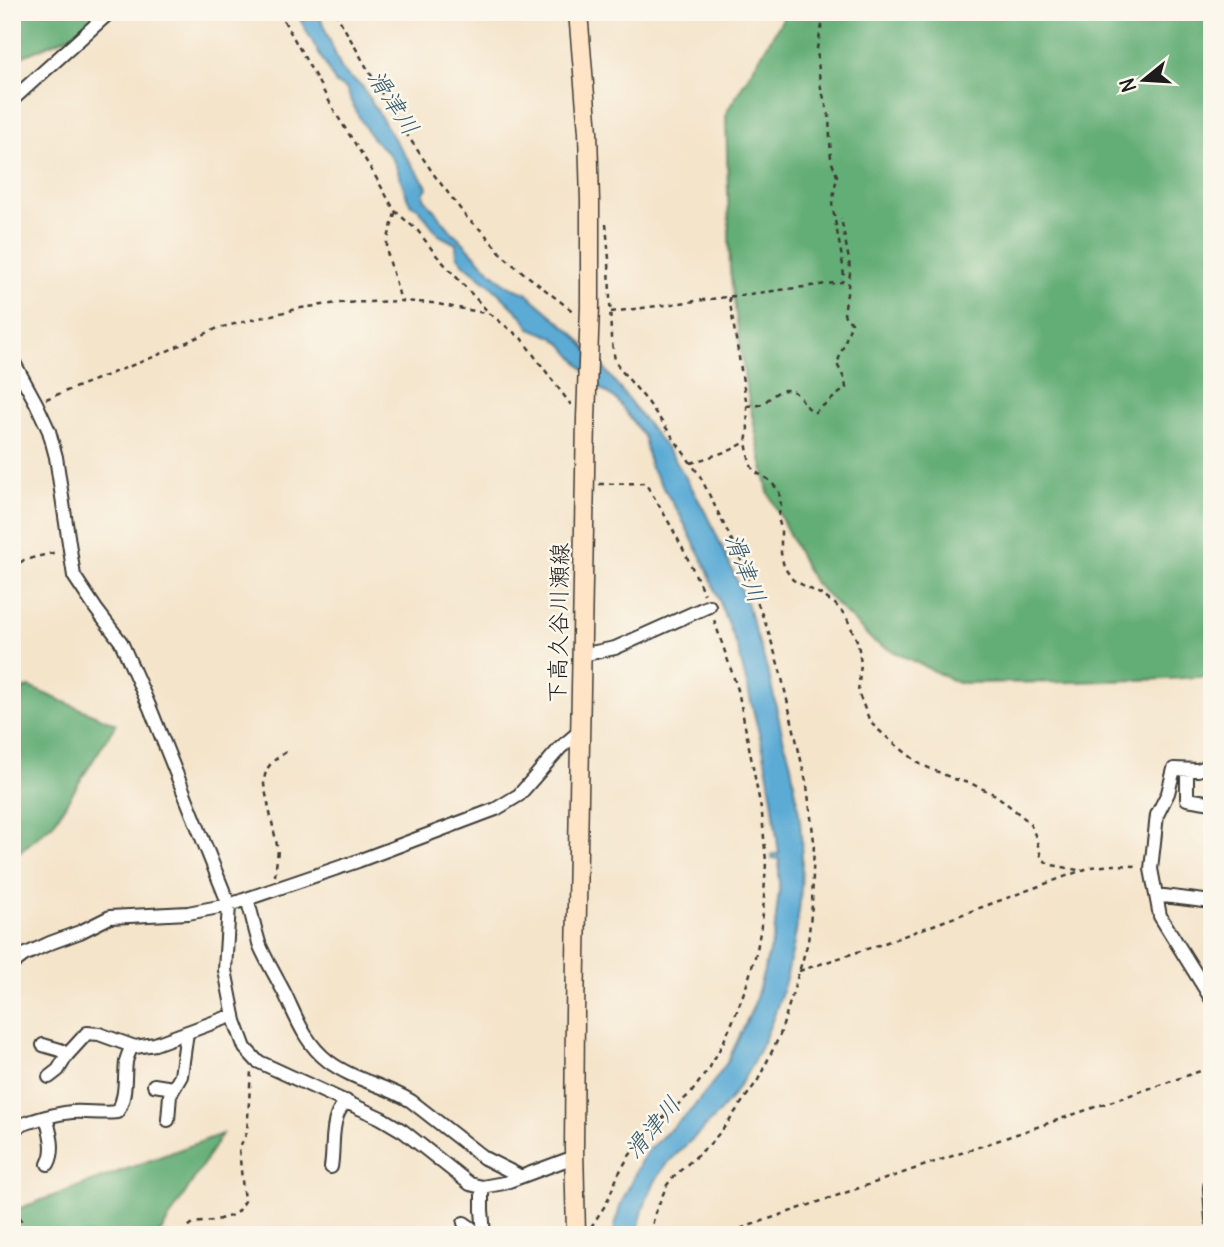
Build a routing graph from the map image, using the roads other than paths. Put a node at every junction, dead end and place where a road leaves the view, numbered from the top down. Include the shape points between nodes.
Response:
1 (110, 12) edge
2 (578, 12) edge
3 (12, 100) edge
4 (12, 359) edge
5 (18, 381) edge
6 (709, 606) road end
7 (581, 655) junction
8 (580, 731) junction
9 (1212, 765) edge
10 (1187, 770) junction
11 (1212, 803) edge
12 (1156, 895) junction
13 (247, 899) junction
14 (1212, 902) edge
15 (229, 905) junction
16 (12, 964) edge
17 (1212, 1000) edge
18 (234, 1015) junction
19 (187, 1032) junction
20 (43, 1045) dead end
21 (132, 1046) junction
22 (66, 1055) junction
23 (49, 1077) dead end
24 (154, 1085) dead end
25 (173, 1088) junction
26 (346, 1101) junction
27 (46, 1117) junction
28 (169, 1120) dead end
29 (12, 1128) edge
30 (574, 1157) junction
31 (48, 1164) dead end
32 (331, 1167) dead end
33 (1212, 1175) edge
34 (520, 1177) junction
35 (482, 1187) junction
36 (1212, 1220) edge
37 (464, 1223) dead end
38 (572, 1233) edge
39 (477, 1235) edge
40 (484, 1235) edge

1 - 3 street
2 - 7 main road, 下高久谷川瀬線 via 590,202
4 - 5 street
5 - 15 street via 36,403 49,431 75,576 121,642
6 - 7 street via 615,648
7 - 8 main road, 下高久谷川瀬線
8 - 13 street via 519,795 496,809
8 - 30 main road, 下高久谷川瀬線
9 - 10 street
10 - 11 street via 1187,799
10 - 12 street via 1174,769 1157,815 1152,866
12 - 14 street
12 - 17 street via 1160,916
13 - 15 street
13 - 34 street via 261,946 297,1022 317,1051 352,1076 400,1094 484,1158
15 - 16 street via 188,913 110,917
15 - 18 street via 225,970
18 - 19 street
18 - 26 street via 245,1048 257,1061
19 - 21 street via 155,1044
19 - 25 street via 181,1076
20 - 22 street
21 - 22 street via 87,1033
21 - 27 street via 117,1112
22 - 23 street
24 - 25 street
25 - 28 street
26 - 32 street via 334,1128
26 - 35 street via 382,1118 461,1178
27 - 29 street
27 - 31 street via 52,1156
30 - 34 street
30 - 38 main road, 下高久谷川瀬線
33 - 36 street
34 - 35 street
35 - 40 street
37 - 39 street

